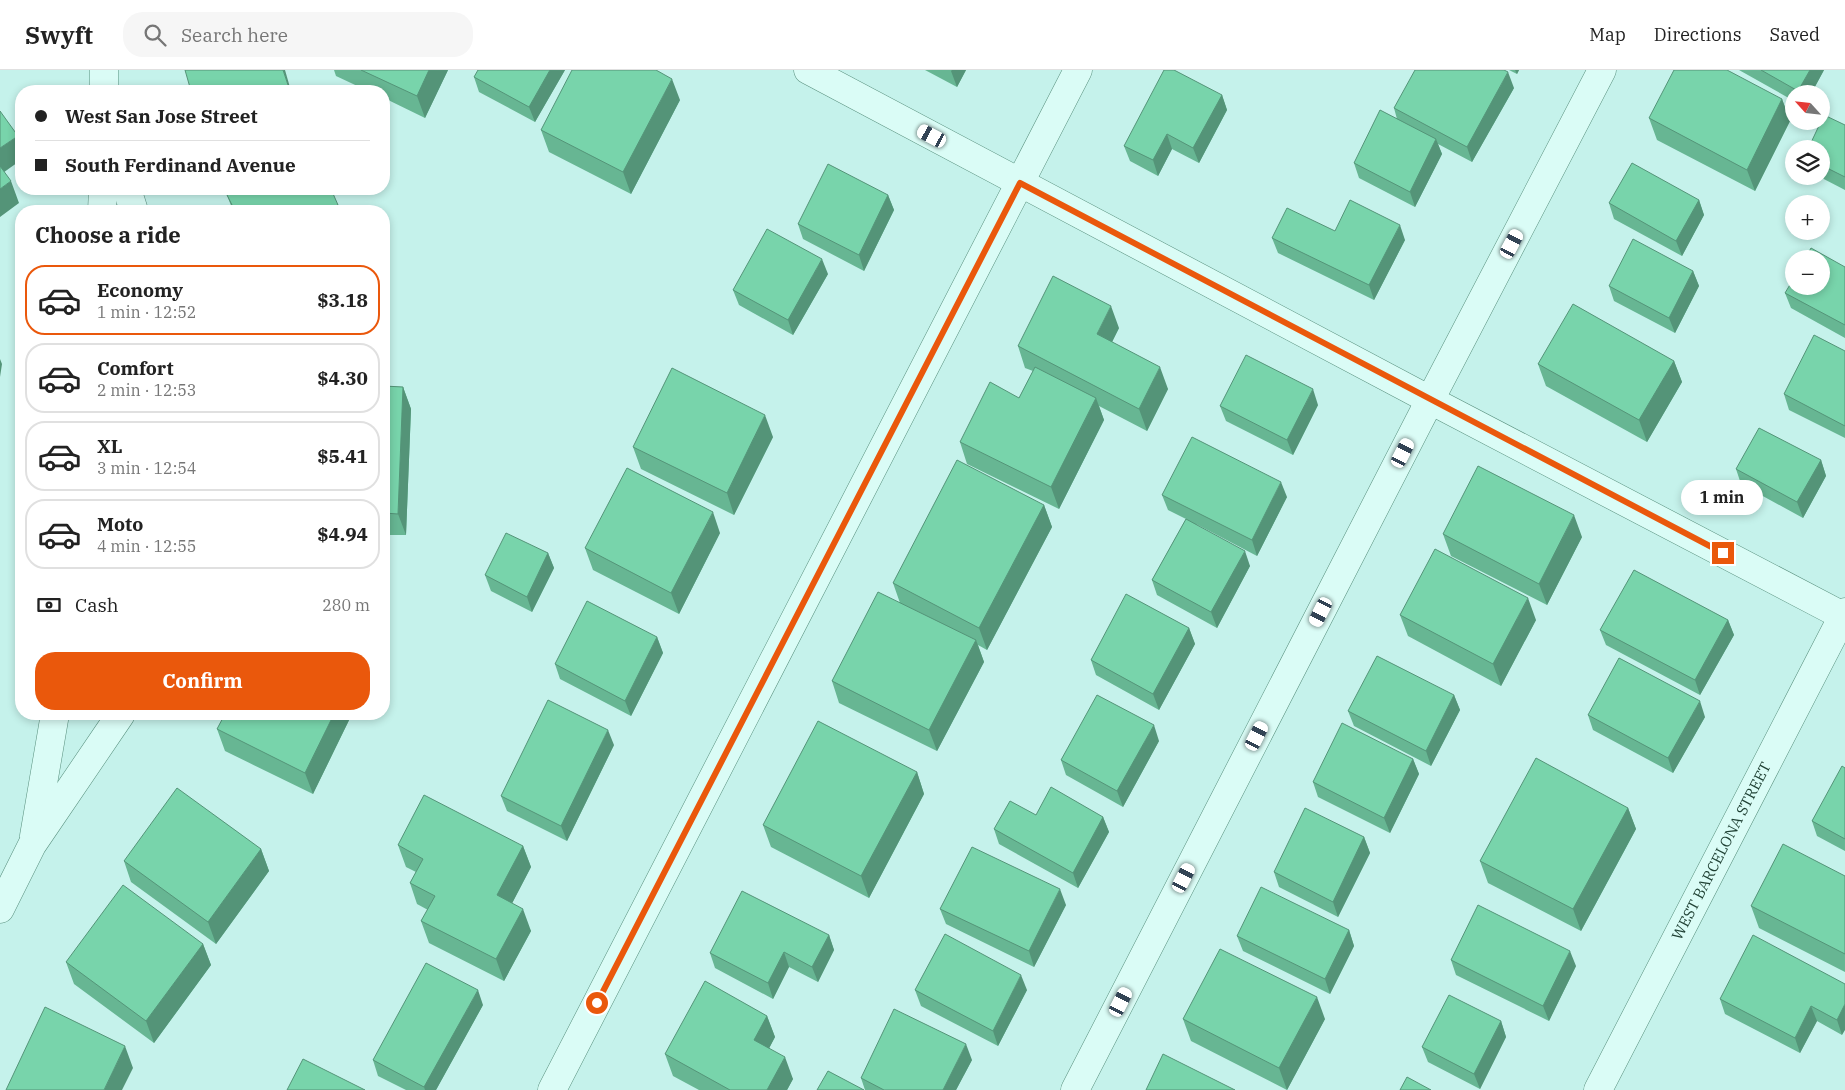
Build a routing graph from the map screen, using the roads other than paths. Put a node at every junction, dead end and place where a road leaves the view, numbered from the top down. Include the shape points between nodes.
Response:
1 (104, 70) edge
2 (808, 70) edge
3 (1078, 70) edge
4 (1602, 70) edge
5 (104, 85) edge
6 (1020, 183) junction
7 (1430, 400) junction
8 (1844, 615) edge
9 (54, 720) edge
10 (117, 720) edge
11 (32, 845) junction
12 (0, 909) edge
13 (552, 1090) edge
14 (1075, 1090) edge
15 (1598, 1090) edge

1 - 5 street
2 - 6 street
3 - 6 street
4 - 7 street
6 - 7 street
6 - 13 street
7 - 8 street
7 - 14 street
8 - 15 street, WEST BARCELONA STREET
9 - 11 street
10 - 11 street
11 - 12 street

